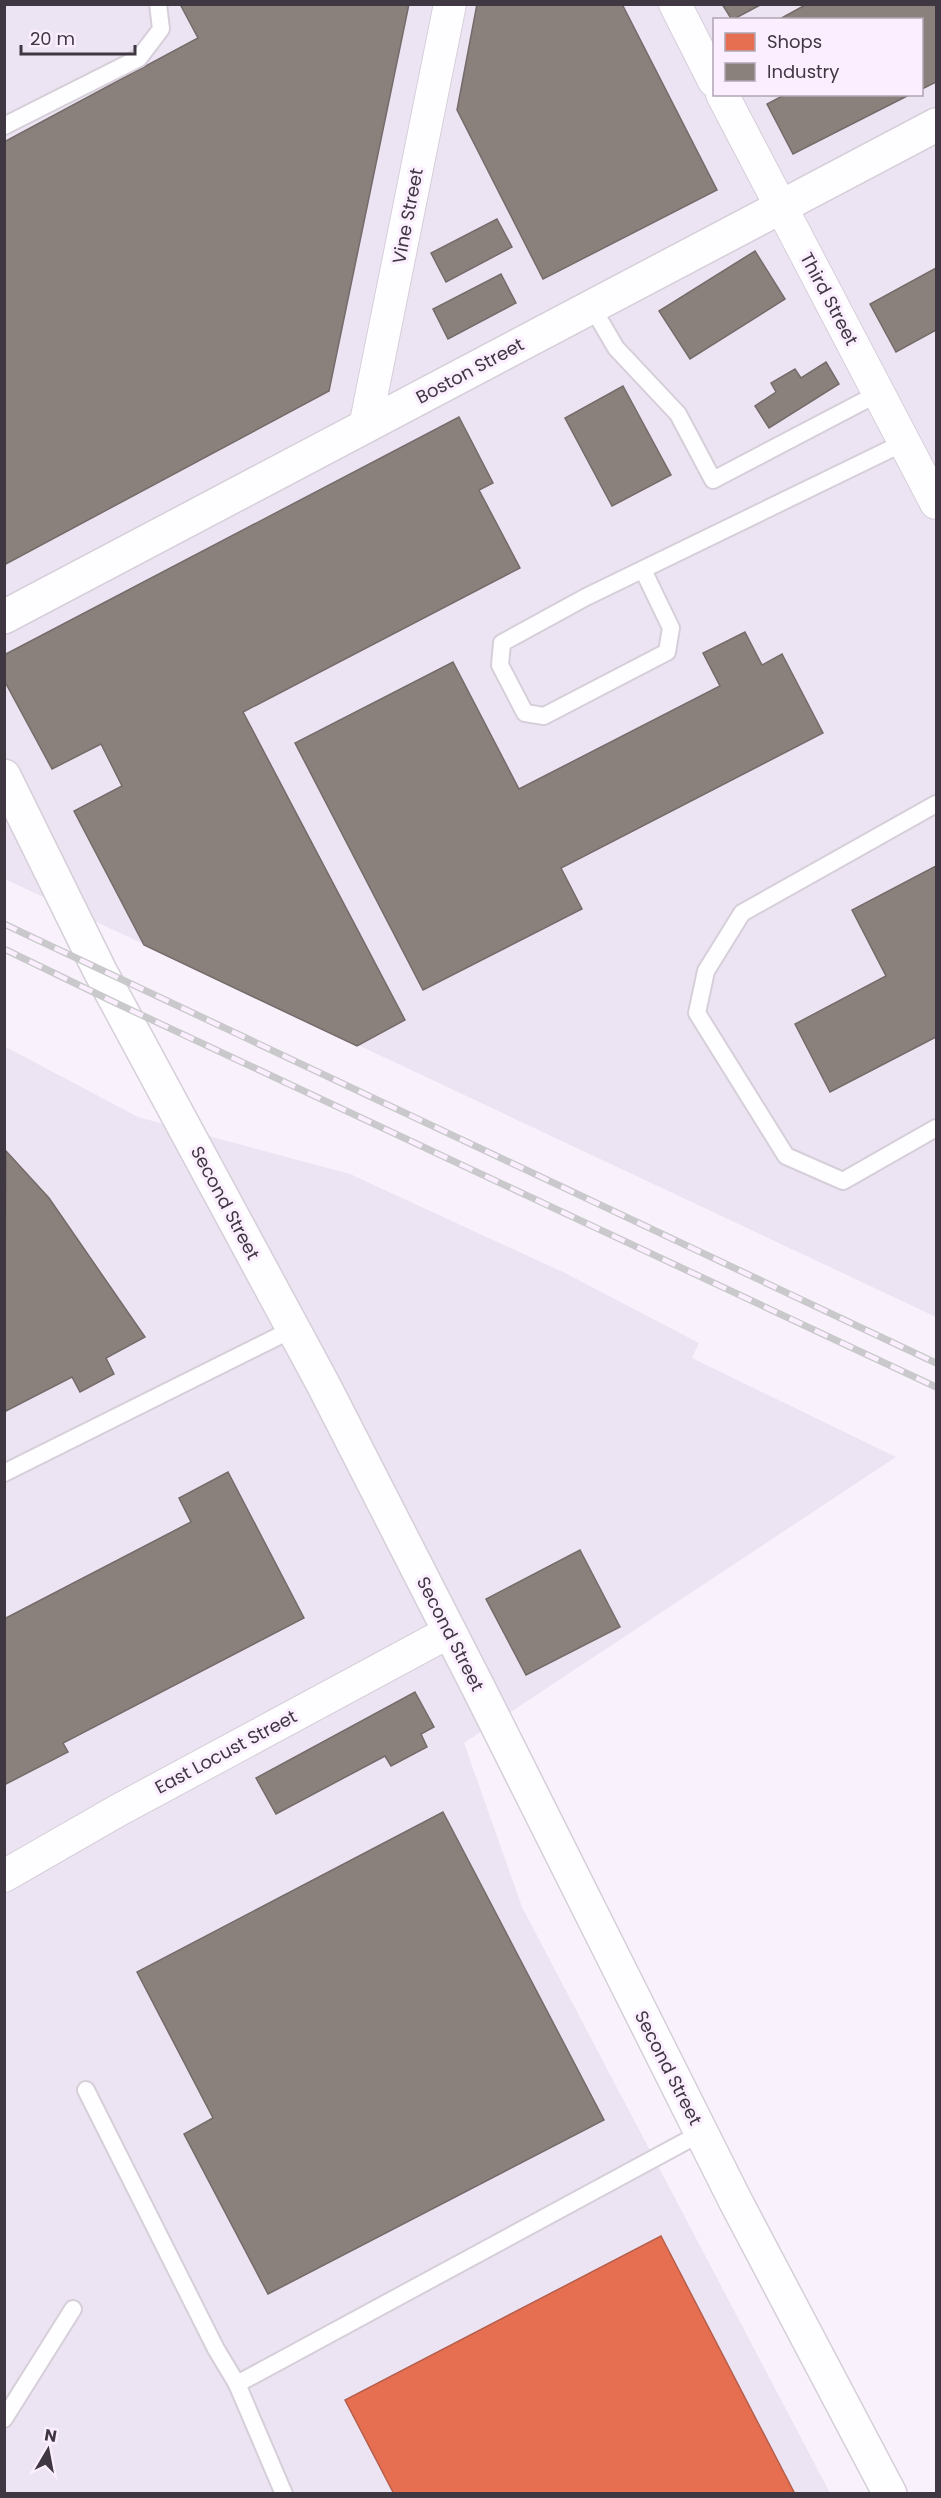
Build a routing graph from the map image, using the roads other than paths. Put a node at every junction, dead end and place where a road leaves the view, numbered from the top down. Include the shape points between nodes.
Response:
1 (158, 4) edge
2 (450, 4) edge
3 (675, 4) edge
4 (713, 79) edge
5 (723, 96) edge
6 (936, 125) edge
7 (4, 126) edge
8 (781, 207) junction
9 (592, 307) junction
10 (879, 393) junction
11 (365, 427) junction
12 (905, 442) junction
13 (936, 503) edge
14 (643, 570) junction
15 (4, 617) edge
16 (4, 776) edge
17 (936, 804) edge
18 (936, 1128) edge
19 (293, 1329) junction
20 (4, 1473) edge
21 (449, 1632) junction
22 (4, 1876) edge
23 (86, 2090) dead end
24 (701, 2133) junction
25 (73, 2309) dead end
26 (237, 2384) junction
27 (4, 2419) edge
28 (284, 2493) edge
29 (890, 2493) edge

1 - 7 lane via 161,29 139,58
2 - 11 street, Vine Street
3 - 4 street
5 - 8 street, Third Street
6 - 8 main road, Boston Street
8 - 9 main road, Boston Street
8 - 10 street, Third Street
9 - 10 lane via 616,348 678,414 713,480
9 - 11 main road, Boston Street
10 - 12 street, Third Street
11 - 15 main road, Boston Street
12 - 13 street, Third Street
12 - 14 lane
14 - 14 lane via 502,644 500,666 525,713 544,716 667,652 671,628
16 - 19 main road, Second Street via 100,971
17 - 18 lane via 742,913 706,971 697,1013 786,1156 843,1181
19 - 20 lane
19 - 21 main road, Second Street
21 - 22 street, East Locust Street
21 - 24 main road, Second Street
23 - 26 lane
24 - 26 lane
24 - 29 main road, Second Street
25 - 27 lane
26 - 28 lane

